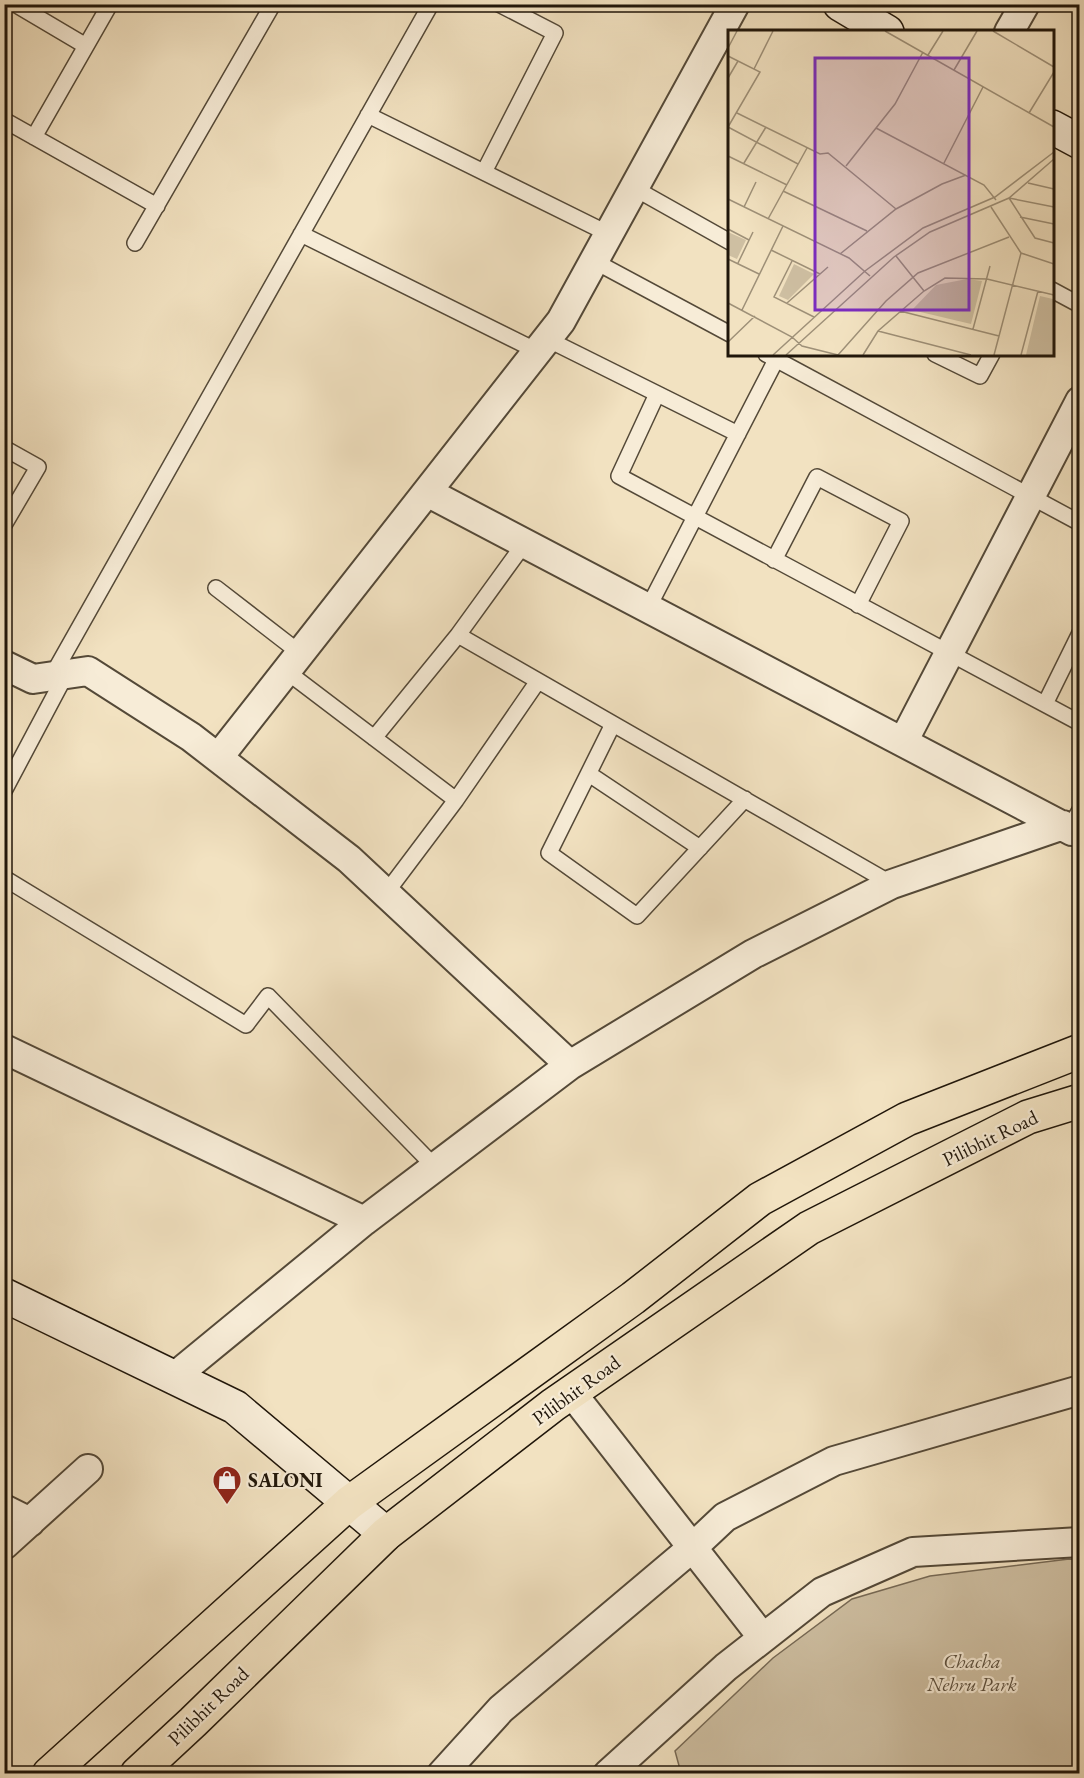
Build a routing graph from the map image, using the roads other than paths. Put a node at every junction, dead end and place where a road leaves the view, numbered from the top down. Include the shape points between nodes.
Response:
1 (10, 4) edge
2 (15, 4) edge
3 (110, 4) edge
4 (273, 4) edge
5 (431, 4) edge
6 (499, 4) edge
7 (735, 4) edge
8 (840, 4) edge
9 (1025, 4) edge
10 (4, 13) edge
11 (884, 30) edge
12 (1011, 30) edge
13 (86, 46) junction
14 (368, 115) junction
15 (4, 120) edge
16 (1054, 128) edge
17 (34, 137) junction
18 (1080, 142) edge
19 (484, 172) junction
20 (634, 188) junction
21 (157, 206) junction
22 (301, 234) junction
23 (609, 234) junction
24 (728, 241) edge
25 (135, 243) dead end
26 (594, 261) junction
27 (1054, 291) edge
28 (1080, 305) edge
29 (728, 333) edge
30 (542, 345) junction
31 (774, 356) edge
32 (939, 356) edge
33 (991, 356) edge
34 (657, 394) junction
35 (1080, 401) edge
36 (738, 434) junction
37 (4, 448) edge
38 (427, 492) junction
39 (1030, 496) junction
40 (695, 517) junction
41 (1080, 523) edge
42 (4, 525) edge
43 (524, 544) junction
44 (774, 560) junction
45 (216, 588) dead end
46 (858, 605) junction
47 (648, 608) junction
48 (1080, 633) edge
49 (458, 635) junction
50 (949, 654) junction
51 (293, 662) junction
52 (4, 665) edge
53 (59, 675) junction
54 (538, 681) junction
55 (1045, 704) junction
56 (1080, 723) edge
57 (613, 724) junction
58 (374, 738) junction
59 (903, 742) junction
60 (218, 758) junction
61 (589, 774) junction
62 (4, 791) edge
63 (745, 799) junction
64 (456, 800) junction
65 (1073, 825) edge
66 (700, 848) junction
67 (4, 878) edge
68 (892, 884) junction
69 (386, 893) junction
70 (4, 1049) edge
71 (1080, 1051) edge
72 (570, 1065) junction
73 (1080, 1101) edge
74 (435, 1167) junction
75 (364, 1221) junction
76 (4, 1295) edge
77 (174, 1377) junction
78 (1080, 1390) edge
79 (572, 1392) junction
80 (88, 1469) dead end
81 (349, 1503) junction
82 (4, 1509) edge
83 (30, 1521) junction
84 (386, 1534) junction
85 (1080, 1542) edge
86 (4, 1545) edge
87 (692, 1548) junction
88 (764, 1638) junction
89 (49, 1773) edge
90 (137, 1773) edge
91 (442, 1773) edge
92 (608, 1773) edge

1 - 10 lane
2 - 13 lane
3 - 13 lane
4 - 21 lane
5 - 14 lane
6 - 19 lane via 555,33
7 - 20 street
8 - 11 street
9 - 12 street
13 - 17 lane
14 - 19 lane
14 - 22 lane
15 - 17 lane
16 - 18 street
17 - 21 lane
19 - 23 lane
20 - 23 street
20 - 24 lane
21 - 25 lane
22 - 30 lane
22 - 53 lane
23 - 26 street
26 - 29 lane
26 - 30 street via 561,321
27 - 28 lane
30 - 34 lane
30 - 38 street
31 - 36 lane
31 - 39 lane
32 - 33 lane via 980,376
34 - 36 lane
34 - 40 lane via 619,476
35 - 39 street
36 - 40 lane
37 - 42 lane via 38,467
38 - 43 street
38 - 51 street
39 - 41 lane
39 - 50 street
40 - 44 lane
40 - 47 lane
43 - 47 street
43 - 49 lane
44 - 46 lane
44 - 46 lane via 817,477 901,521
45 - 51 lane
46 - 50 lane
47 - 59 street
48 - 55 lane
49 - 54 lane
49 - 58 lane
50 - 55 lane
50 - 59 street
51 - 58 lane
51 - 60 street
52 - 53 street via 33,679
53 - 60 street via 88,671
53 - 62 lane
54 - 57 lane
54 - 64 lane
55 - 56 lane
57 - 61 lane
57 - 63 lane
58 - 64 lane
59 - 65 street
60 - 69 street via 349,859
61 - 66 lane
61 - 66 lane via 549,853 637,916
63 - 66 lane
63 - 68 lane
64 - 69 lane
65 - 68 street
67 - 74 lane via 246,1025 268,996
68 - 72 street via 753,954
69 - 72 street
70 - 75 street
71 - 81 highway via 907,1119 760,1199 633,1298
72 - 74 street
73 - 79 highway, Pilibhit Road via 1028,1117 809,1228
74 - 75 street
75 - 77 street
76 - 77 street
77 - 81 street via 235,1407
78 - 87 street via 834,1461 725,1517
79 - 84 highway, Pilibhit Road
79 - 87 street
80 - 83 street
81 - 84 street
81 - 89 highway
82 - 83 street
83 - 86 street
84 - 90 highway, Pilibhit Road
85 - 88 street via 913,1552 822,1592
87 - 88 street
87 - 91 street via 501,1709
88 - 92 street

